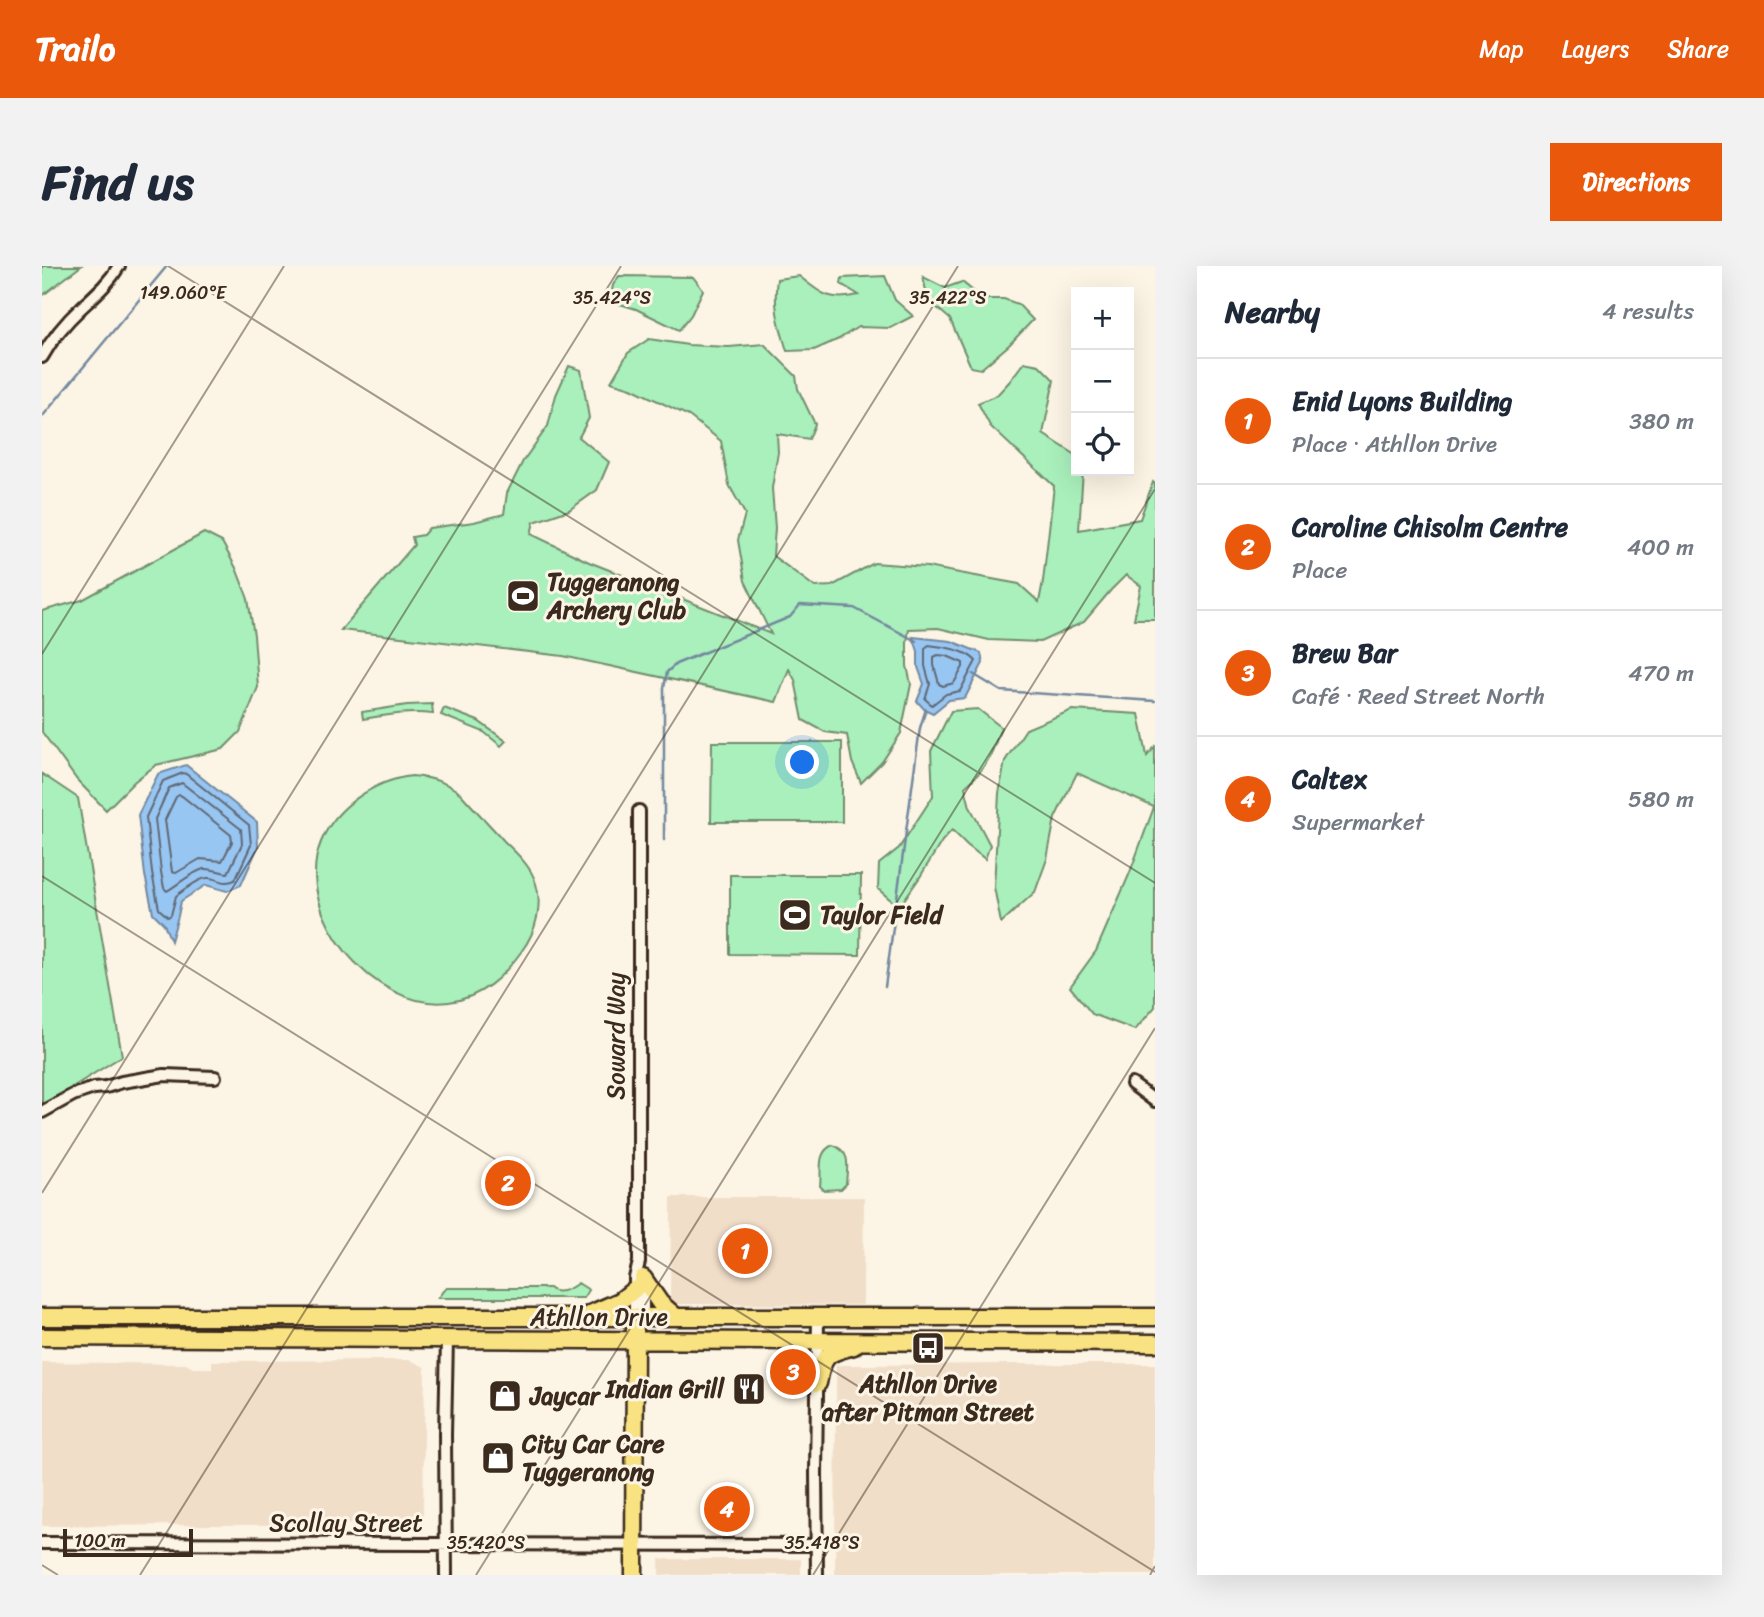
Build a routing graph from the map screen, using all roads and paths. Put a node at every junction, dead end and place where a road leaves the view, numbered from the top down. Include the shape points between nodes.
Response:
1 (120, 266) edge
2 (42, 357) edge
3 (639, 811) dead end
4 (215, 1077) dead end
5 (1132, 1084) dead end
6 (1155, 1101) edge
7 (42, 1112) edge
8 (639, 1276) junction
9 (42, 1317) edge
10 (387, 1317) junction
11 (481, 1317) junction
12 (584, 1317) junction
13 (639, 1317) junction
14 (676, 1317) junction
15 (818, 1317) junction
16 (1155, 1317) edge
17 (42, 1337) edge
18 (447, 1339) junction
19 (639, 1340) junction
20 (790, 1341) junction
21 (818, 1341) junction
22 (870, 1342) junction
23 (1155, 1343) edge
24 (818, 1383) junction
25 (42, 1542) edge
26 (446, 1544) junction
27 (638, 1544) junction
28 (817, 1545) junction
29 (446, 1575) edge
30 (634, 1575) edge
31 (642, 1575) edge
32 (817, 1575) edge

1 - 2 street via 62,327
3 - 8 street, Soward Way
4 - 7 street via 164,1075 94,1088
5 - 6 street
8 - 12 main road via 620,1301
8 - 13 street, Soward Way
8 - 14 main road
9 - 10 main road, Athllon Drive
10 - 11 main road, Athllon Drive
10 - 18 main road via 434,1323
11 - 12 main road, Athllon Drive
11 - 18 main road via 456,1321 448,1328
12 - 13 main road, Athllon Drive
13 - 14 main road, Athllon Drive
13 - 19 main road, Soward Way
14 - 15 main road, Athllon Drive
15 - 16 main road, Athllon Drive
15 - 21 street
17 - 18 main road, Athllon Drive
18 - 19 main road, Athllon Drive
18 - 26 street
19 - 20 main road, Athllon Drive
19 - 27 main road, Soward Way
20 - 21 main road, Athllon Drive
20 - 24 main road
21 - 22 main road, Athllon Drive
21 - 24 street
22 - 23 main road, Athllon Drive
22 - 24 main road via 844,1348 823,1360
24 - 28 street
25 - 26 street, Scollay Street
26 - 27 street, Scollay Street
26 - 29 street
27 - 28 street, Scollay Street
27 - 30 main road, Soward Way
27 - 31 main road, Soward Way
28 - 32 street

